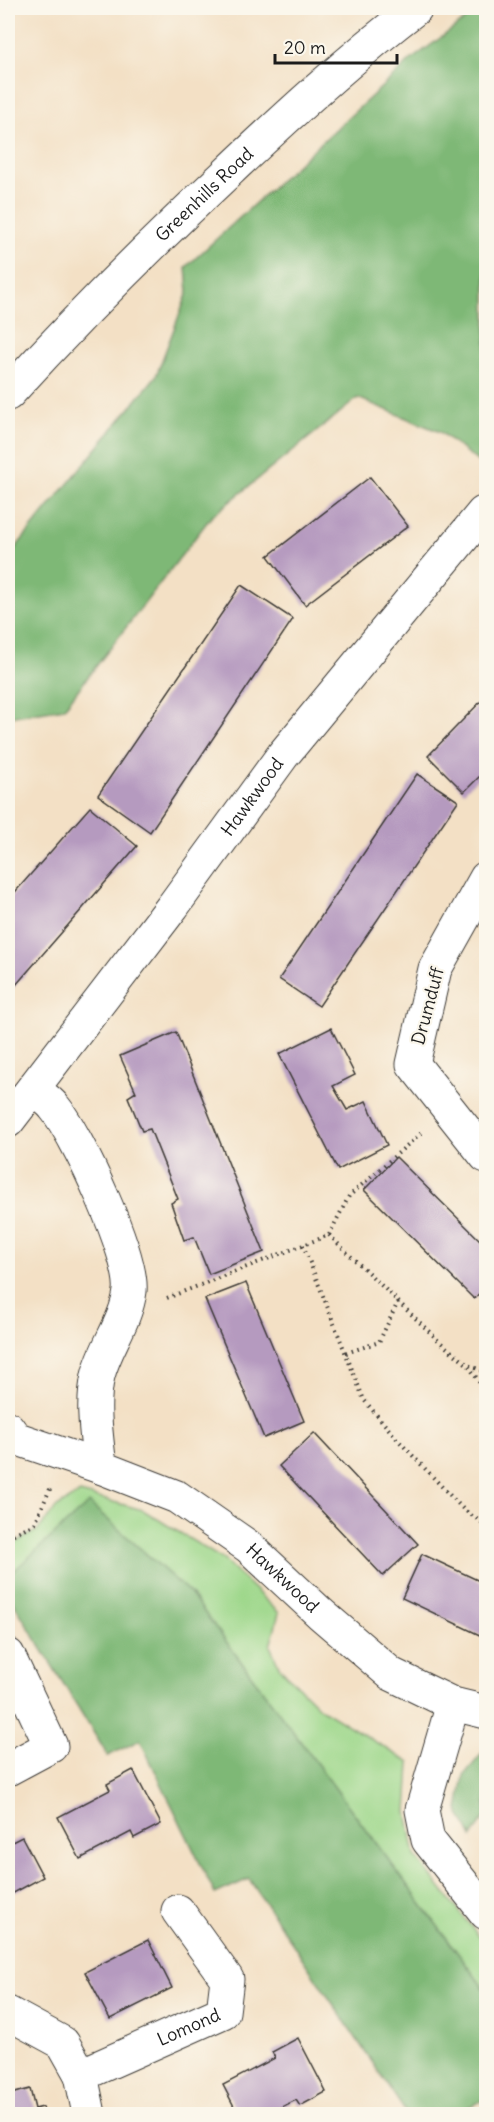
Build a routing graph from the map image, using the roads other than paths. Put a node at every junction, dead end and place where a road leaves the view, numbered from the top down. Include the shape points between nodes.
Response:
1 (416, 8) edge
2 (8, 394) edge
3 (483, 513) dead end
4 (486, 878) edge
5 (33, 1090) junction
6 (8, 1121) edge
7 (486, 1156) edge
8 (8, 1428) edge
9 (100, 1467) junction
10 (8, 1655) edge
11 (453, 1704) junction
12 (486, 1712) edge
13 (8, 1769) edge
14 (178, 1911) dead end
15 (486, 1912) edge
16 (8, 2013) edge
17 (81, 2075) junction
18 (89, 2115) edge

1 - 2 street, Greenhills Road via 283,121 166,230 72,323
3 - 5 street, Hawkwood via 283,755
4 - 7 street, Drumduff via 435,969 413,1064
5 - 6 street, Hawkwood
5 - 9 street via 54,1106 73,1136 124,1252 130,1290 98,1375 95,1398
8 - 9 street, Hawkwood via 15,1438
9 - 11 street, Hawkwood via 177,1497 249,1547 391,1674
10 - 13 street via 51,1746
11 - 12 street, Hawkwood
11 - 15 street via 422,1810 428,1840
14 - 17 street, Lomond via 227,1979 223,2012
16 - 17 street via 63,2043
17 - 18 street

